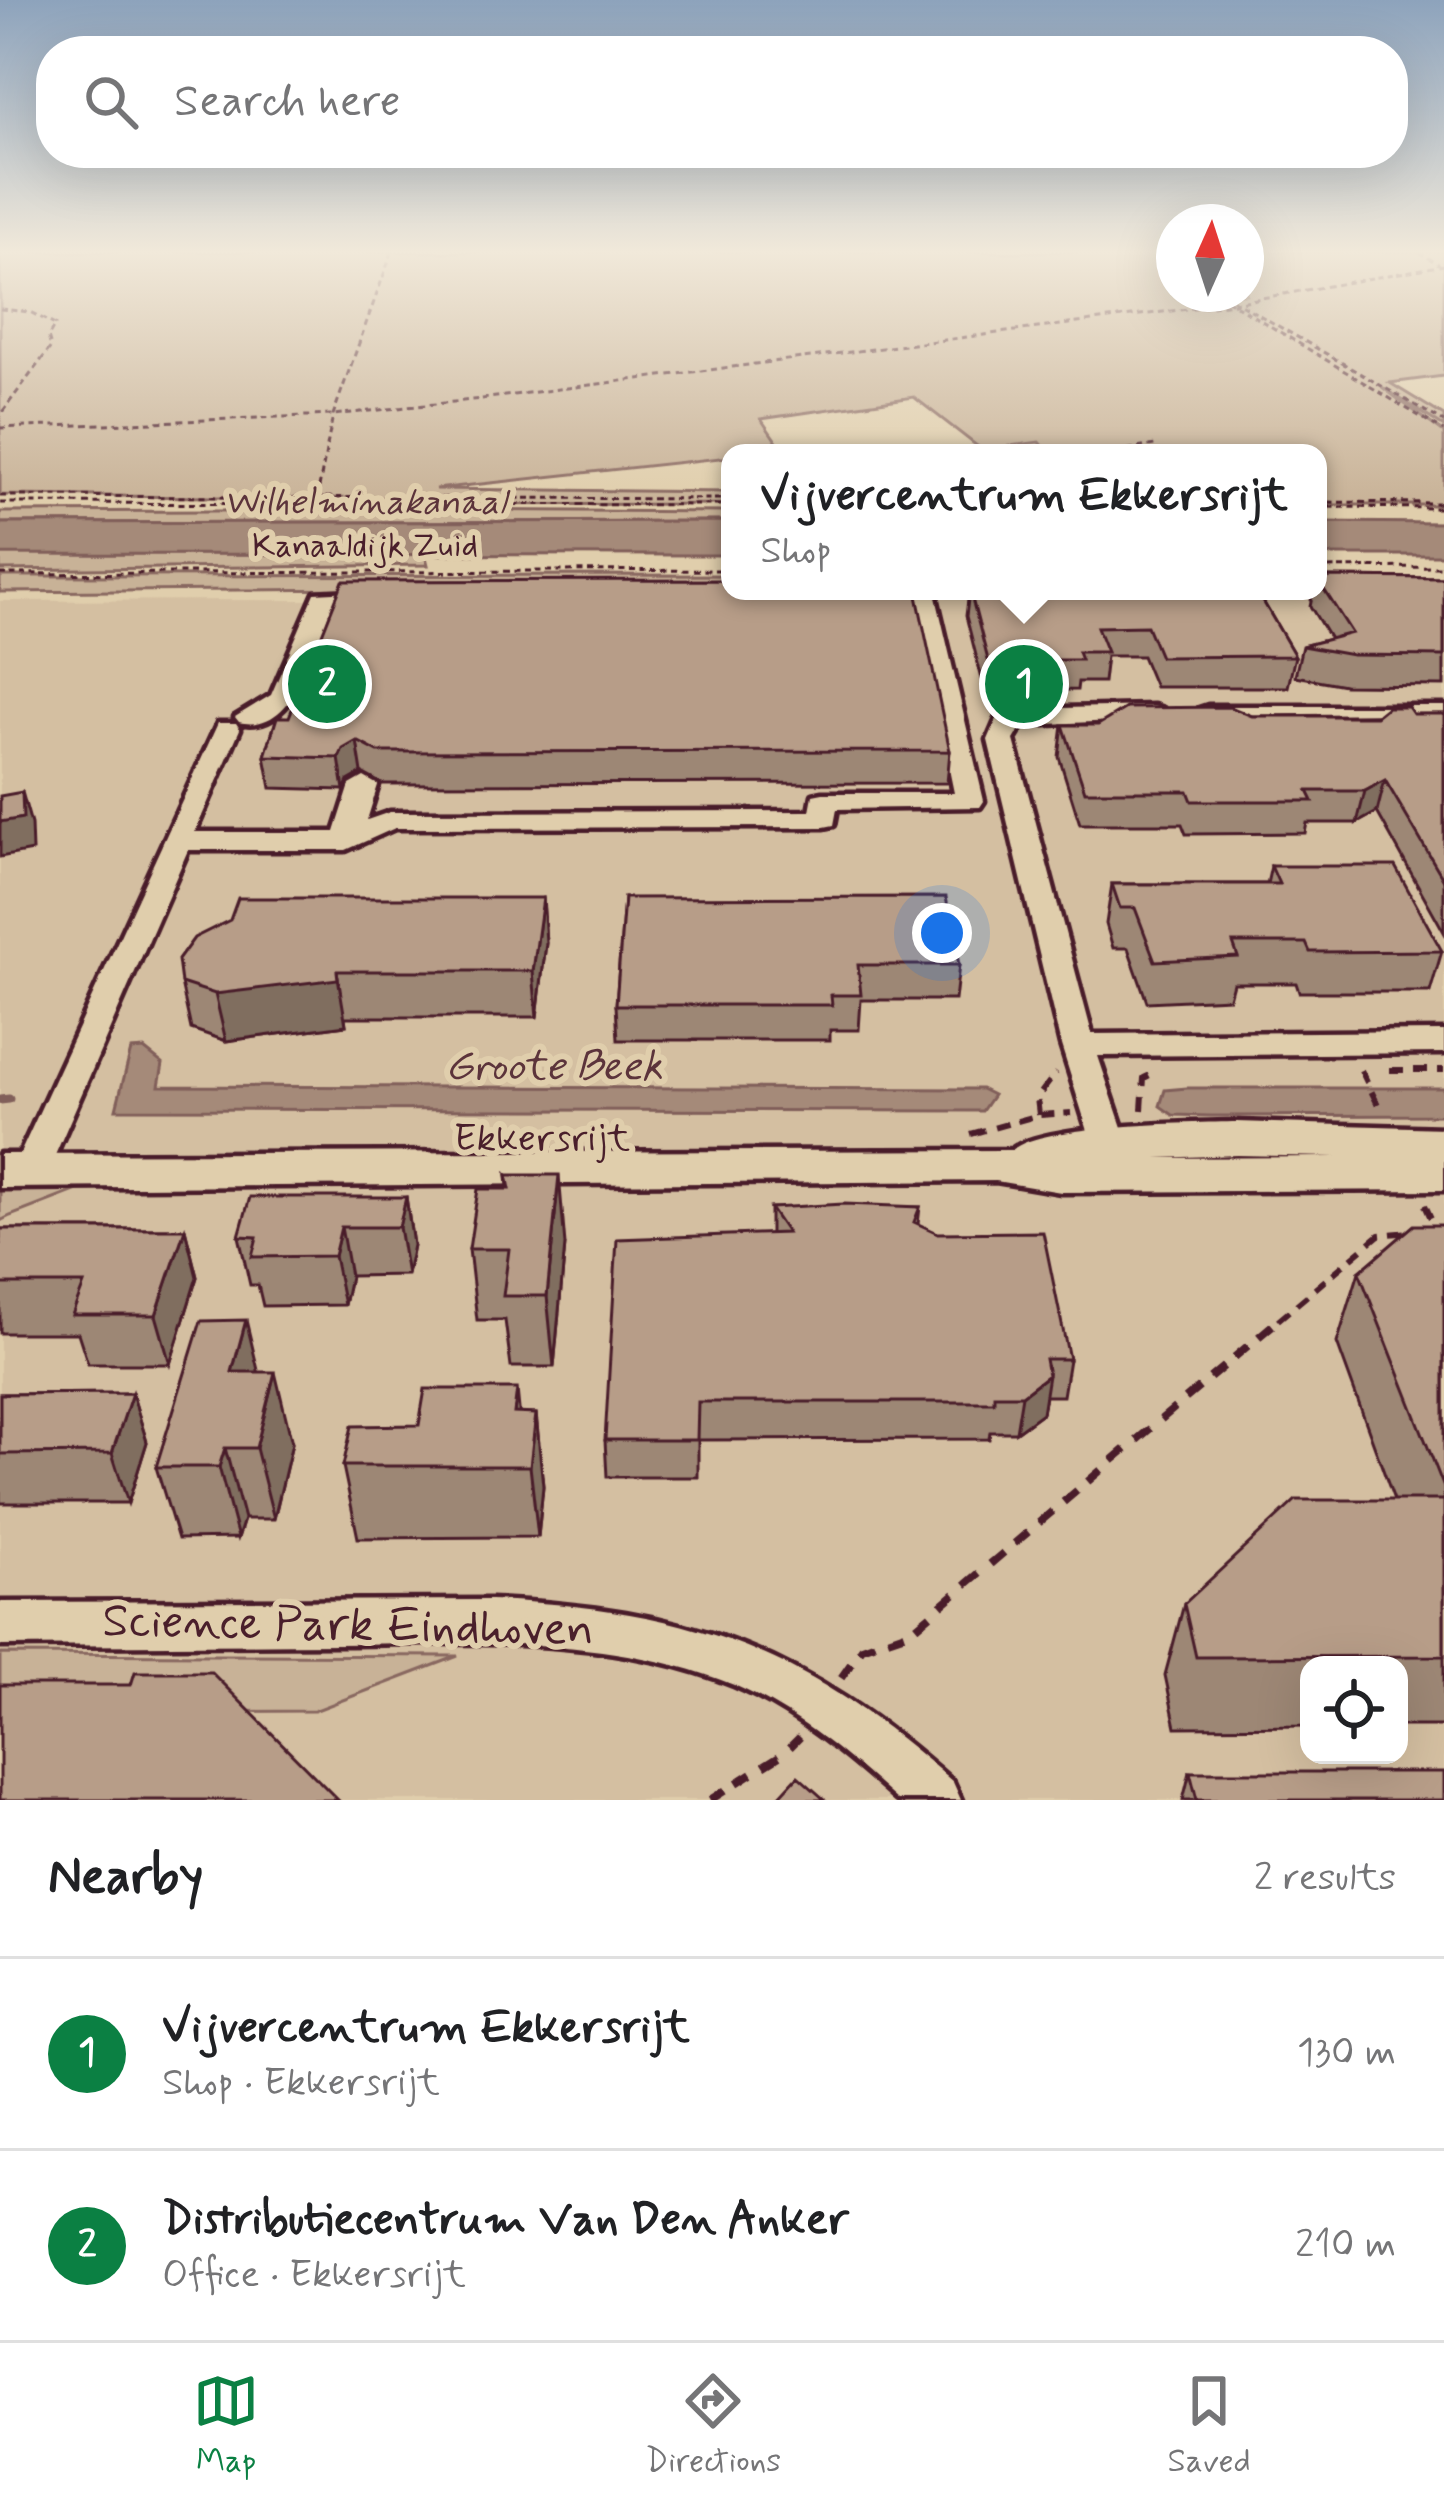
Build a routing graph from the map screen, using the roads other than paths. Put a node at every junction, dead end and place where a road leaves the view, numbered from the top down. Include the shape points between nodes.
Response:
1 (393, 597) edge
2 (926, 600) edge
3 (1444, 714) edge
4 (364, 785) dead end
5 (177, 841) junction
6 (346, 841) junction
7 (1444, 1042) edge
8 (1078, 1045) junction
9 (1108, 1142) junction
10 (1432, 1163) edge
11 (16, 1170) edge
12 (0, 1624) edge
13 (935, 1800) edge

1 - 5 street, Ekkersrijt via 323,598 282,699 238,723
2 - 6 street via 970,801 823,801 824,819 390,820
3 - 8 street via 1038,713 1006,724 1001,740
4 - 6 street
5 - 6 street
5 - 11 street, Ekkersrijt
7 - 8 street
8 - 9 street
9 - 10 main road, Ekkersrijt
9 - 11 main road, Ekkersrijt via 1061,1175 996,1164
12 - 13 street, Science Park Eindhoven via 520,1621 642,1632 744,1666 819,1707

